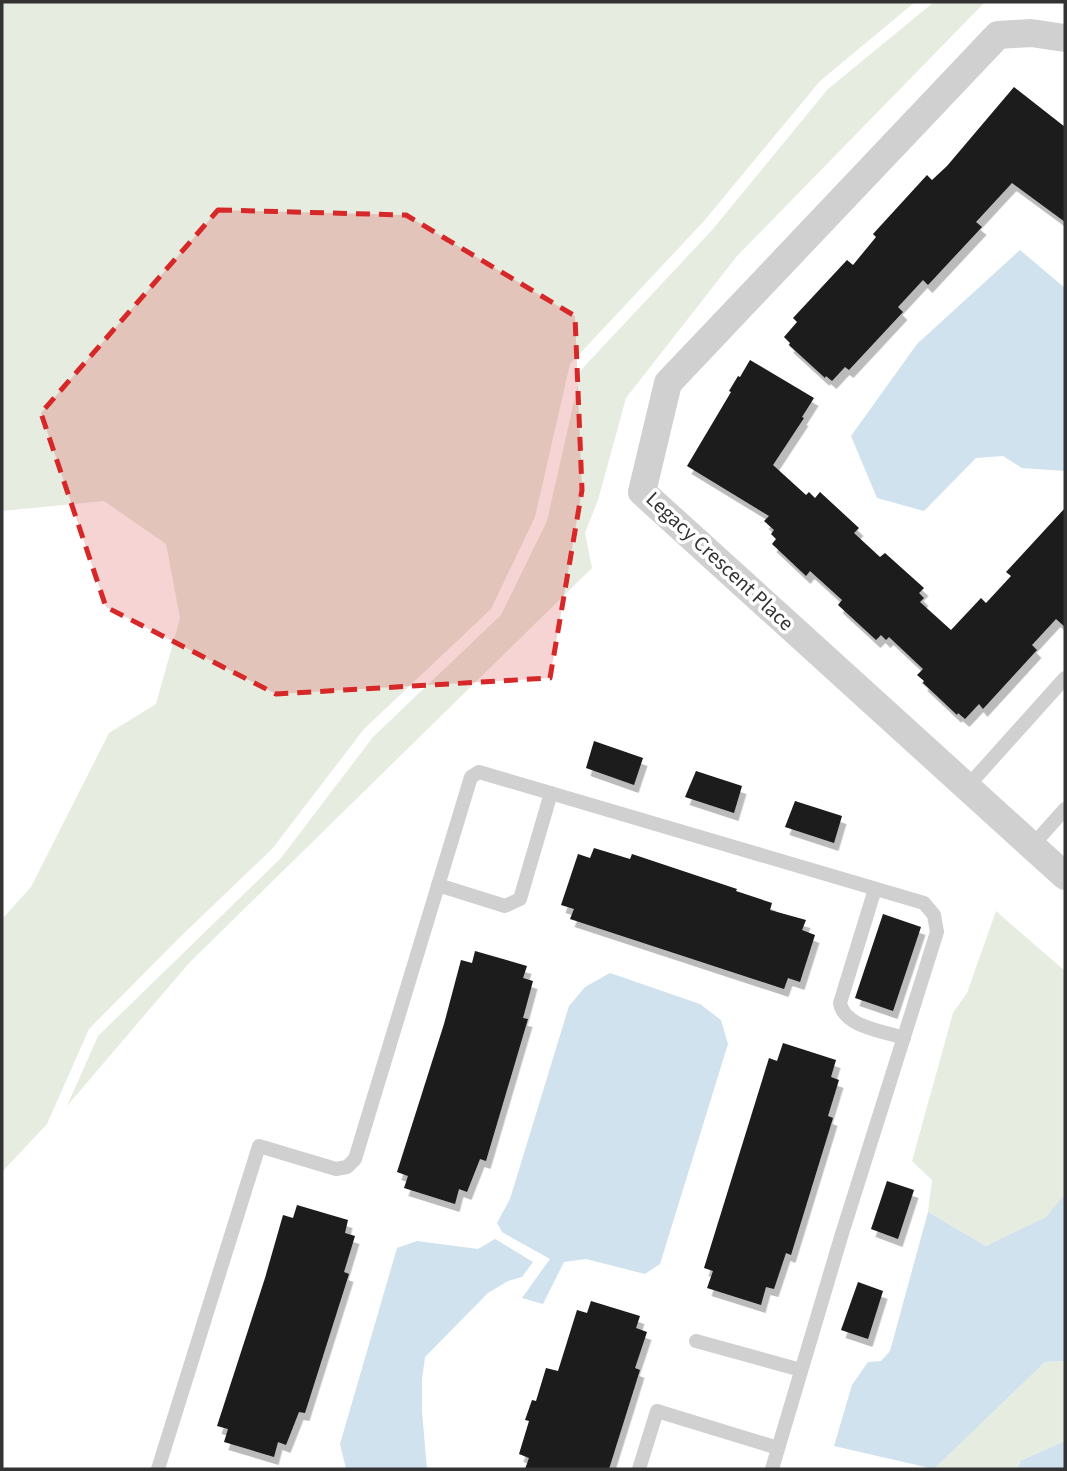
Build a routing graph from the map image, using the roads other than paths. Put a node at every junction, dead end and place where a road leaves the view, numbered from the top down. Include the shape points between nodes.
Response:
1 (1065, 38) edge
2 (1065, 678) edge
3 (967, 787) junction
4 (551, 793) junction
5 (1065, 809) edge
6 (1032, 846) junction
7 (1065, 876) edge
8 (438, 885) junction
9 (875, 889) junction
10 (904, 1038) junction
11 (696, 1340) dead end
12 (801, 1370) junction
13 (778, 1448) junction
14 (158, 1469) edge
15 (639, 1469) edge
16 (774, 1469) edge

1 - 3 street, Legacy Crescent Place via 998,35 668,383 642,492
2 - 3 lane
3 - 6 street, Legacy Crescent Place
4 - 8 lane via 520,898 506,906
4 - 8 lane via 479,772 471,777
4 - 9 lane
5 - 6 lane
6 - 7 street, Legacy Crescent Place
8 - 14 lane via 355,1159 336,1169 259,1146
9 - 10 lane via 924,903 936,923
9 - 10 lane via 841,1010 855,1022
10 - 12 lane
11 - 12 lane
12 - 13 lane
13 - 15 lane via 657,1411
13 - 16 lane

